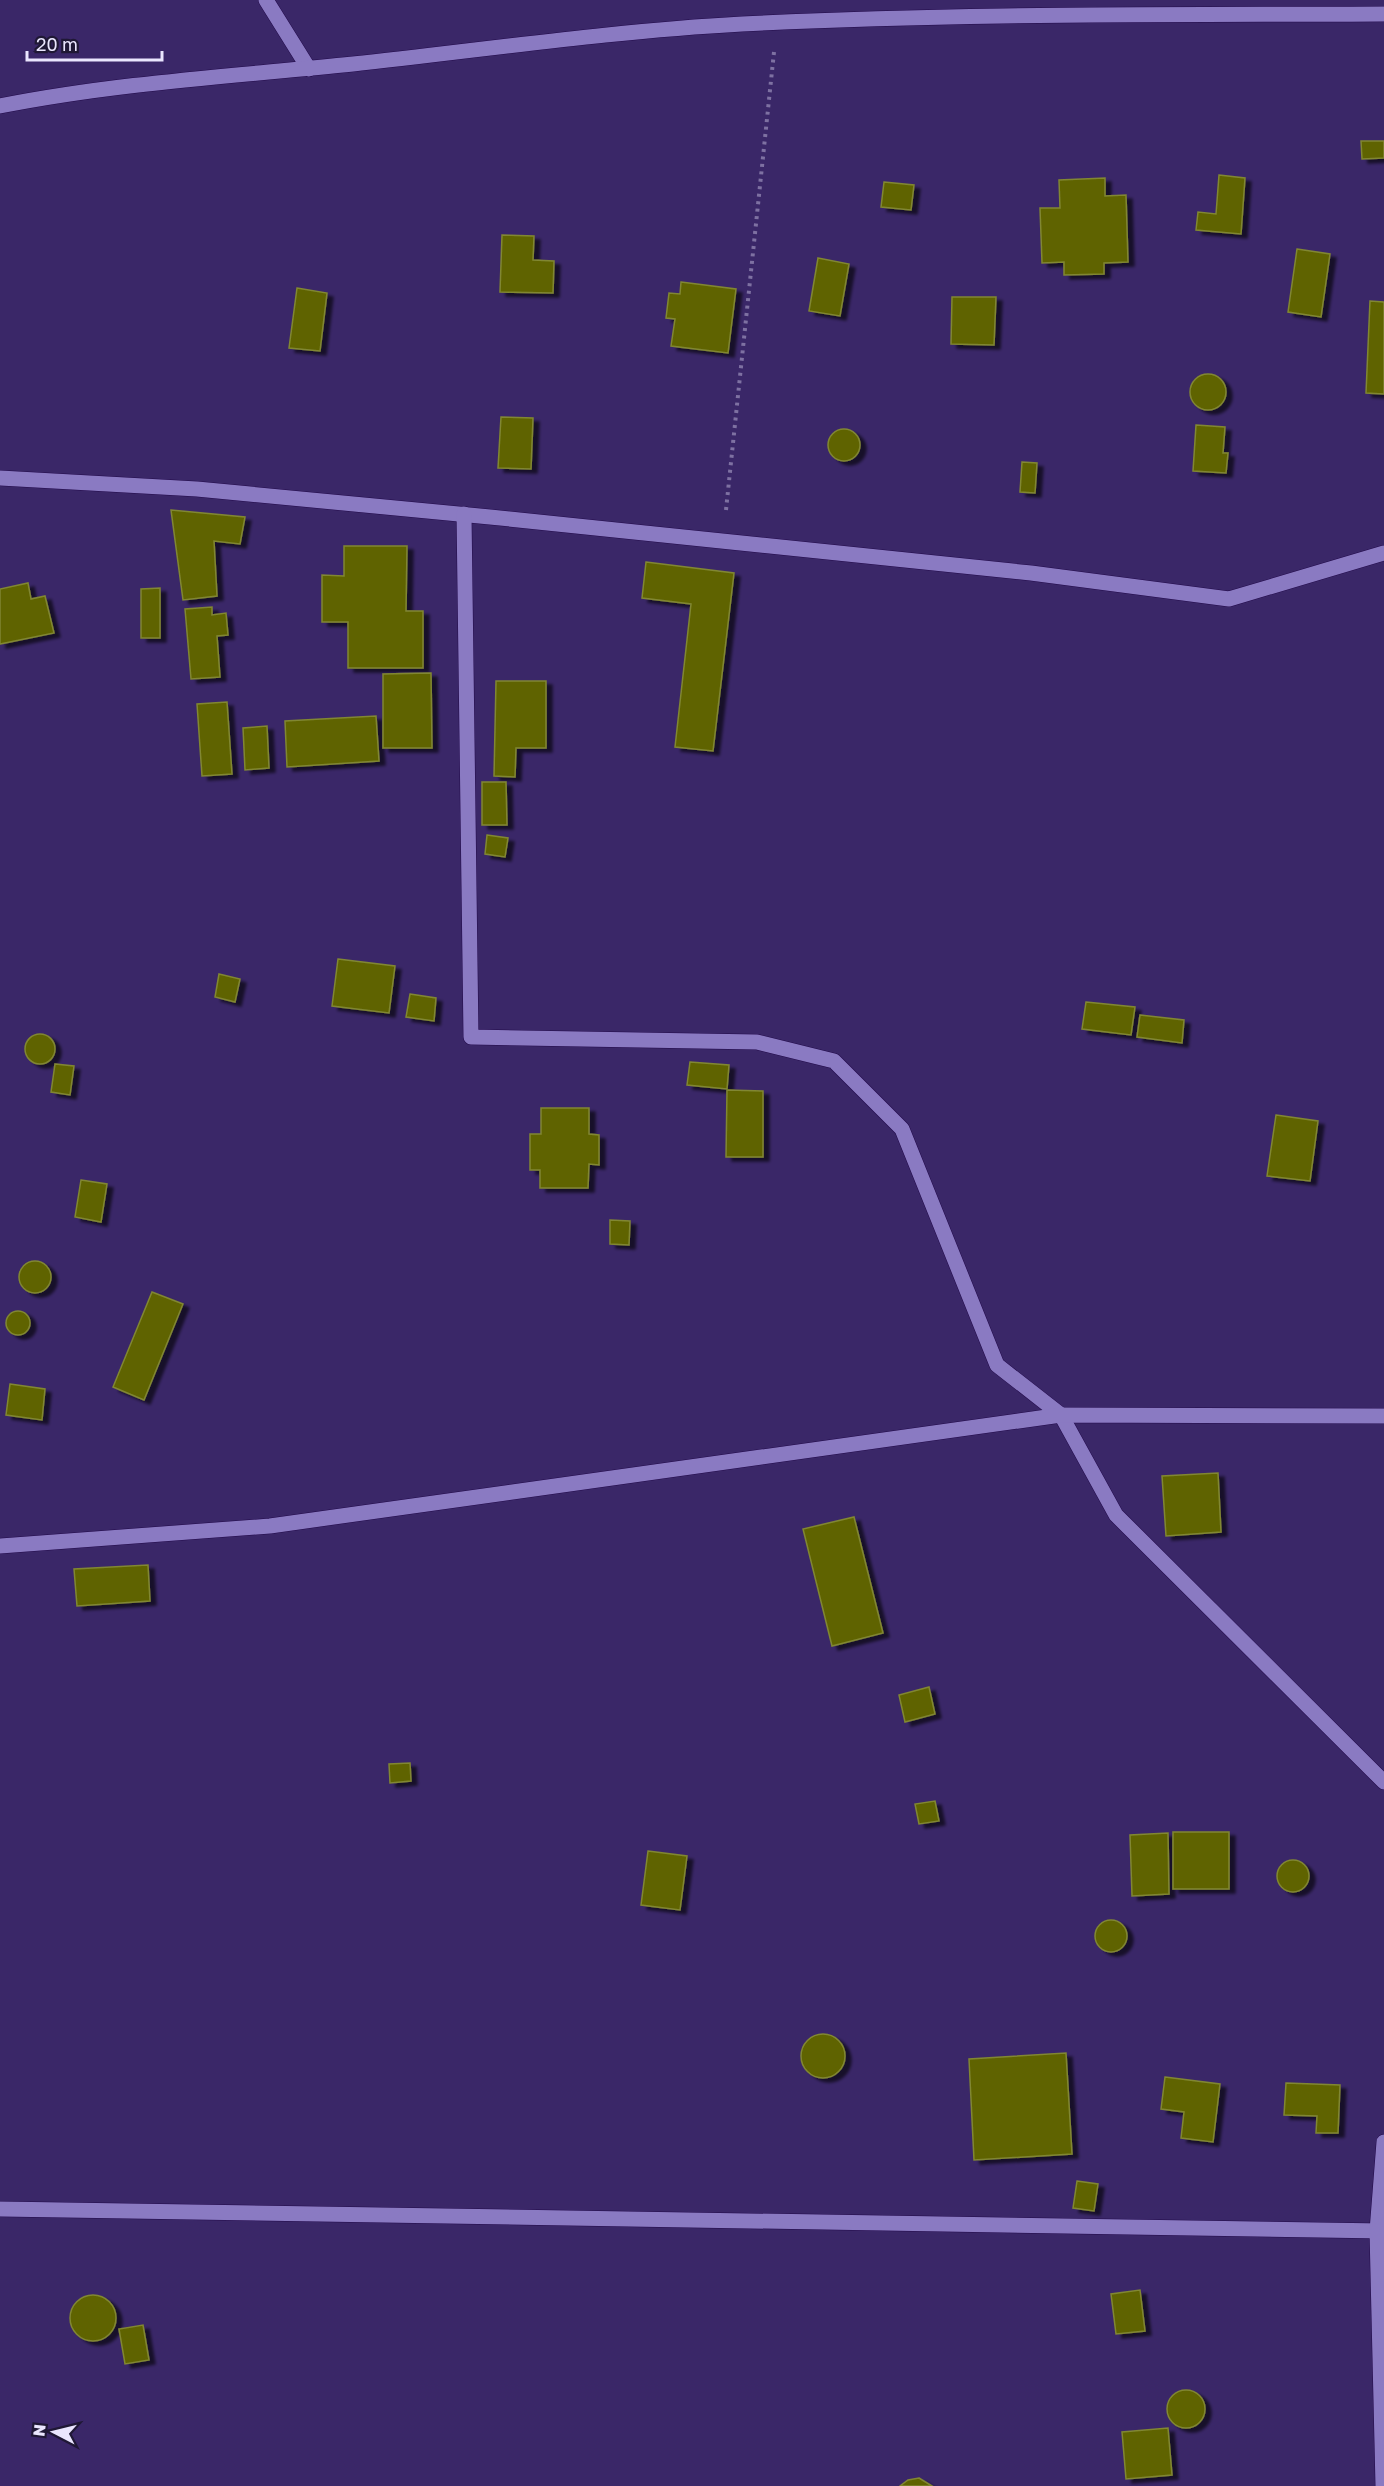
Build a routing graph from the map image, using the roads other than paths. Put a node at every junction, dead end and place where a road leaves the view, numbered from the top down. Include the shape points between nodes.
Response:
1 (266, 0) edge
2 (1384, 14) edge
3 (309, 69) junction
4 (0, 106) edge
5 (0, 477) edge
6 (464, 514) junction
7 (1384, 553) edge
8 (1060, 1415) junction
9 (1384, 1416) edge
10 (0, 1546) edge
11 (1384, 1782) edge
12 (1384, 2142) edge
13 (0, 2209) edge
14 (1380, 2231) edge
15 (1383, 2486) edge

1 - 3 street
2 - 3 street via 1058,14 777,23 584,36
3 - 4 street via 71,92
5 - 6 street via 197,489
6 - 7 street via 1031,573 1229,599
6 - 8 street via 471,1037 757,1042 834,1061 902,1129 997,1365
8 - 9 street
8 - 10 street via 270,1526
8 - 11 street via 1116,1515
12 - 14 street
13 - 14 street
14 - 15 street

